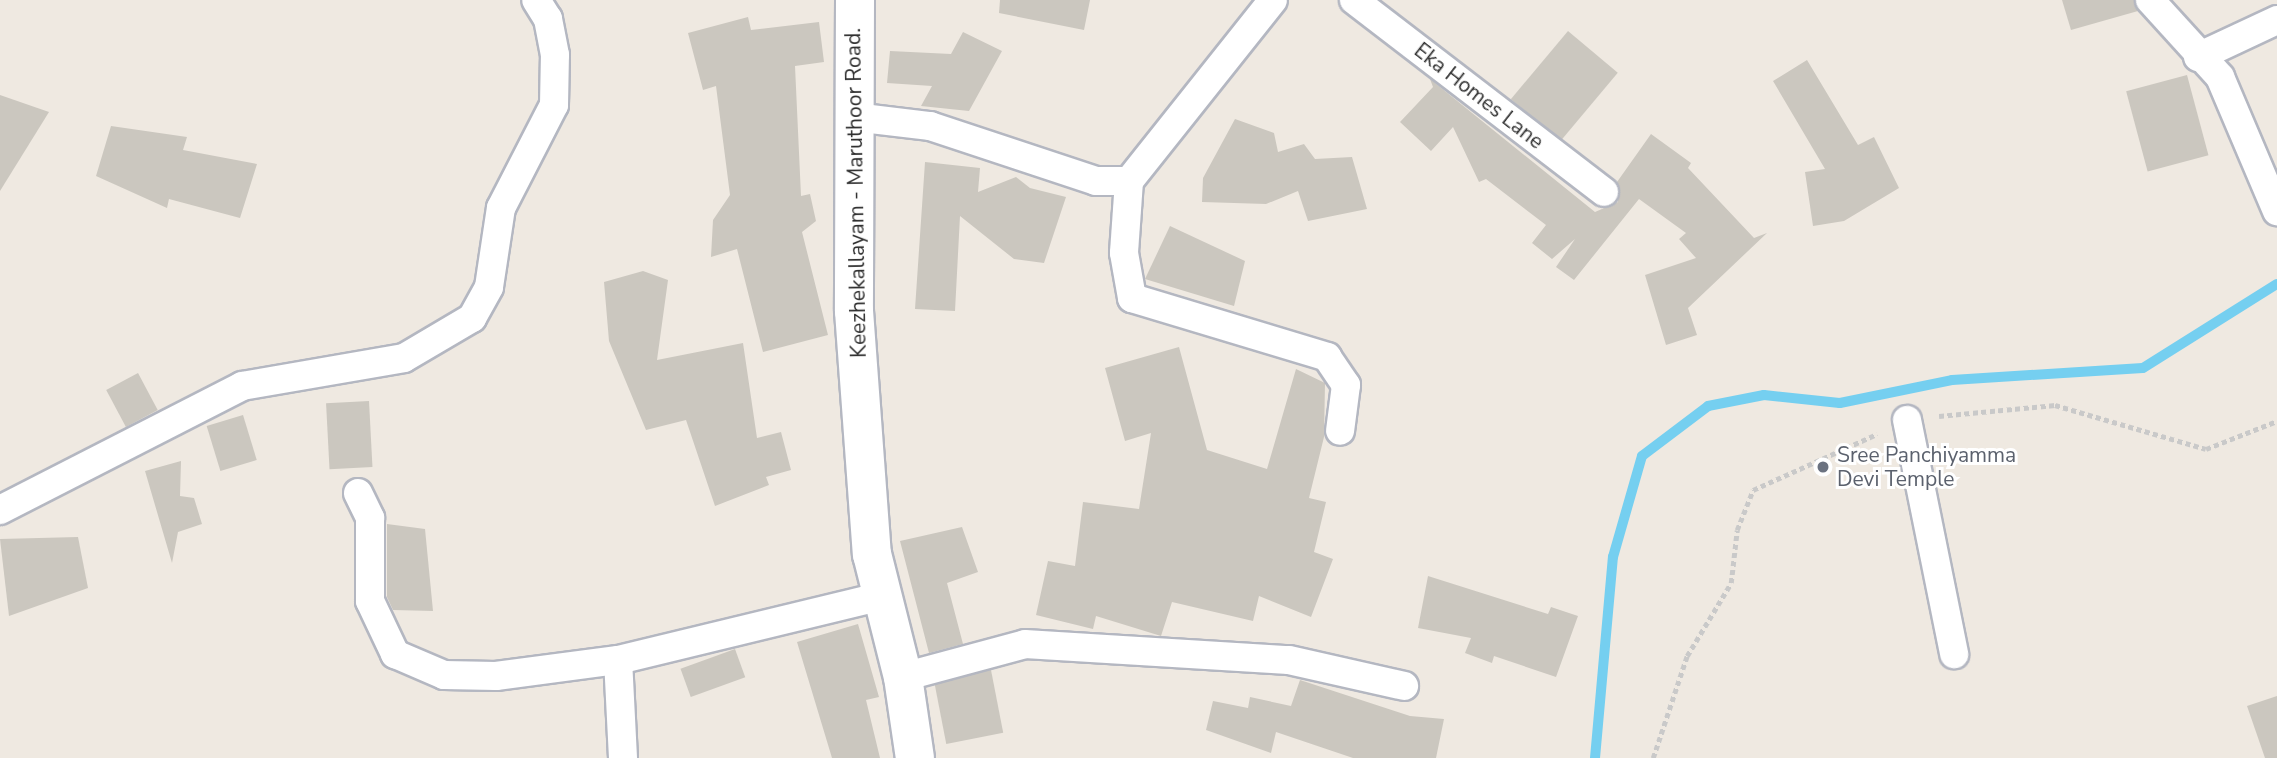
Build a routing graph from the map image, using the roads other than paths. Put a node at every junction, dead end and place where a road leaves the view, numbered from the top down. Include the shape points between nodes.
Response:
1 (536, 0) edge
2 (855, 0) edge
3 (1273, 0) edge
4 (1354, 0) edge
5 (2150, 0) edge
6 (2277, 20) edge
7 (2198, 57) junction
8 (854, 117) junction
9 (1129, 181) junction
10 (1604, 192) dead end
11 (2277, 211) edge
12 (1907, 420) road end
13 (1340, 431) dead end
14 (358, 493) dead end
15 (0, 510) edge
16 (883, 596) junction
17 (1954, 654) dead end
18 (618, 660) junction
19 (903, 677) junction
20 (1404, 686) dead end
21 (623, 758) edge
22 (915, 758) edge

1 - 15 street via 548,19 555,55 554,105 501,208 489,287 472,318 404,358 243,386
2 - 8 street, Keezhekallayam - Maruthoor Road.
3 - 9 street
4 - 10 street, Eka Homes Lane
5 - 7 street
6 - 7 street
7 - 11 street via 2229,94
8 - 9 street via 930,126 1096,181
8 - 16 street, Keezhekallayam - Maruthoor Road. via 853,311 872,554
9 - 13 street via 1124,254 1132,298 1327,357 1346,385
12 - 17 street
14 - 18 street via 370,518 370,601 395,654 444,675 496,676
16 - 18 street
16 - 19 street, Keezhekallayam - Maruthoor Road.
18 - 21 street
19 - 20 street via 1025,644 1289,660
19 - 22 street, Keezhekallayam - Maruthoor Road.

